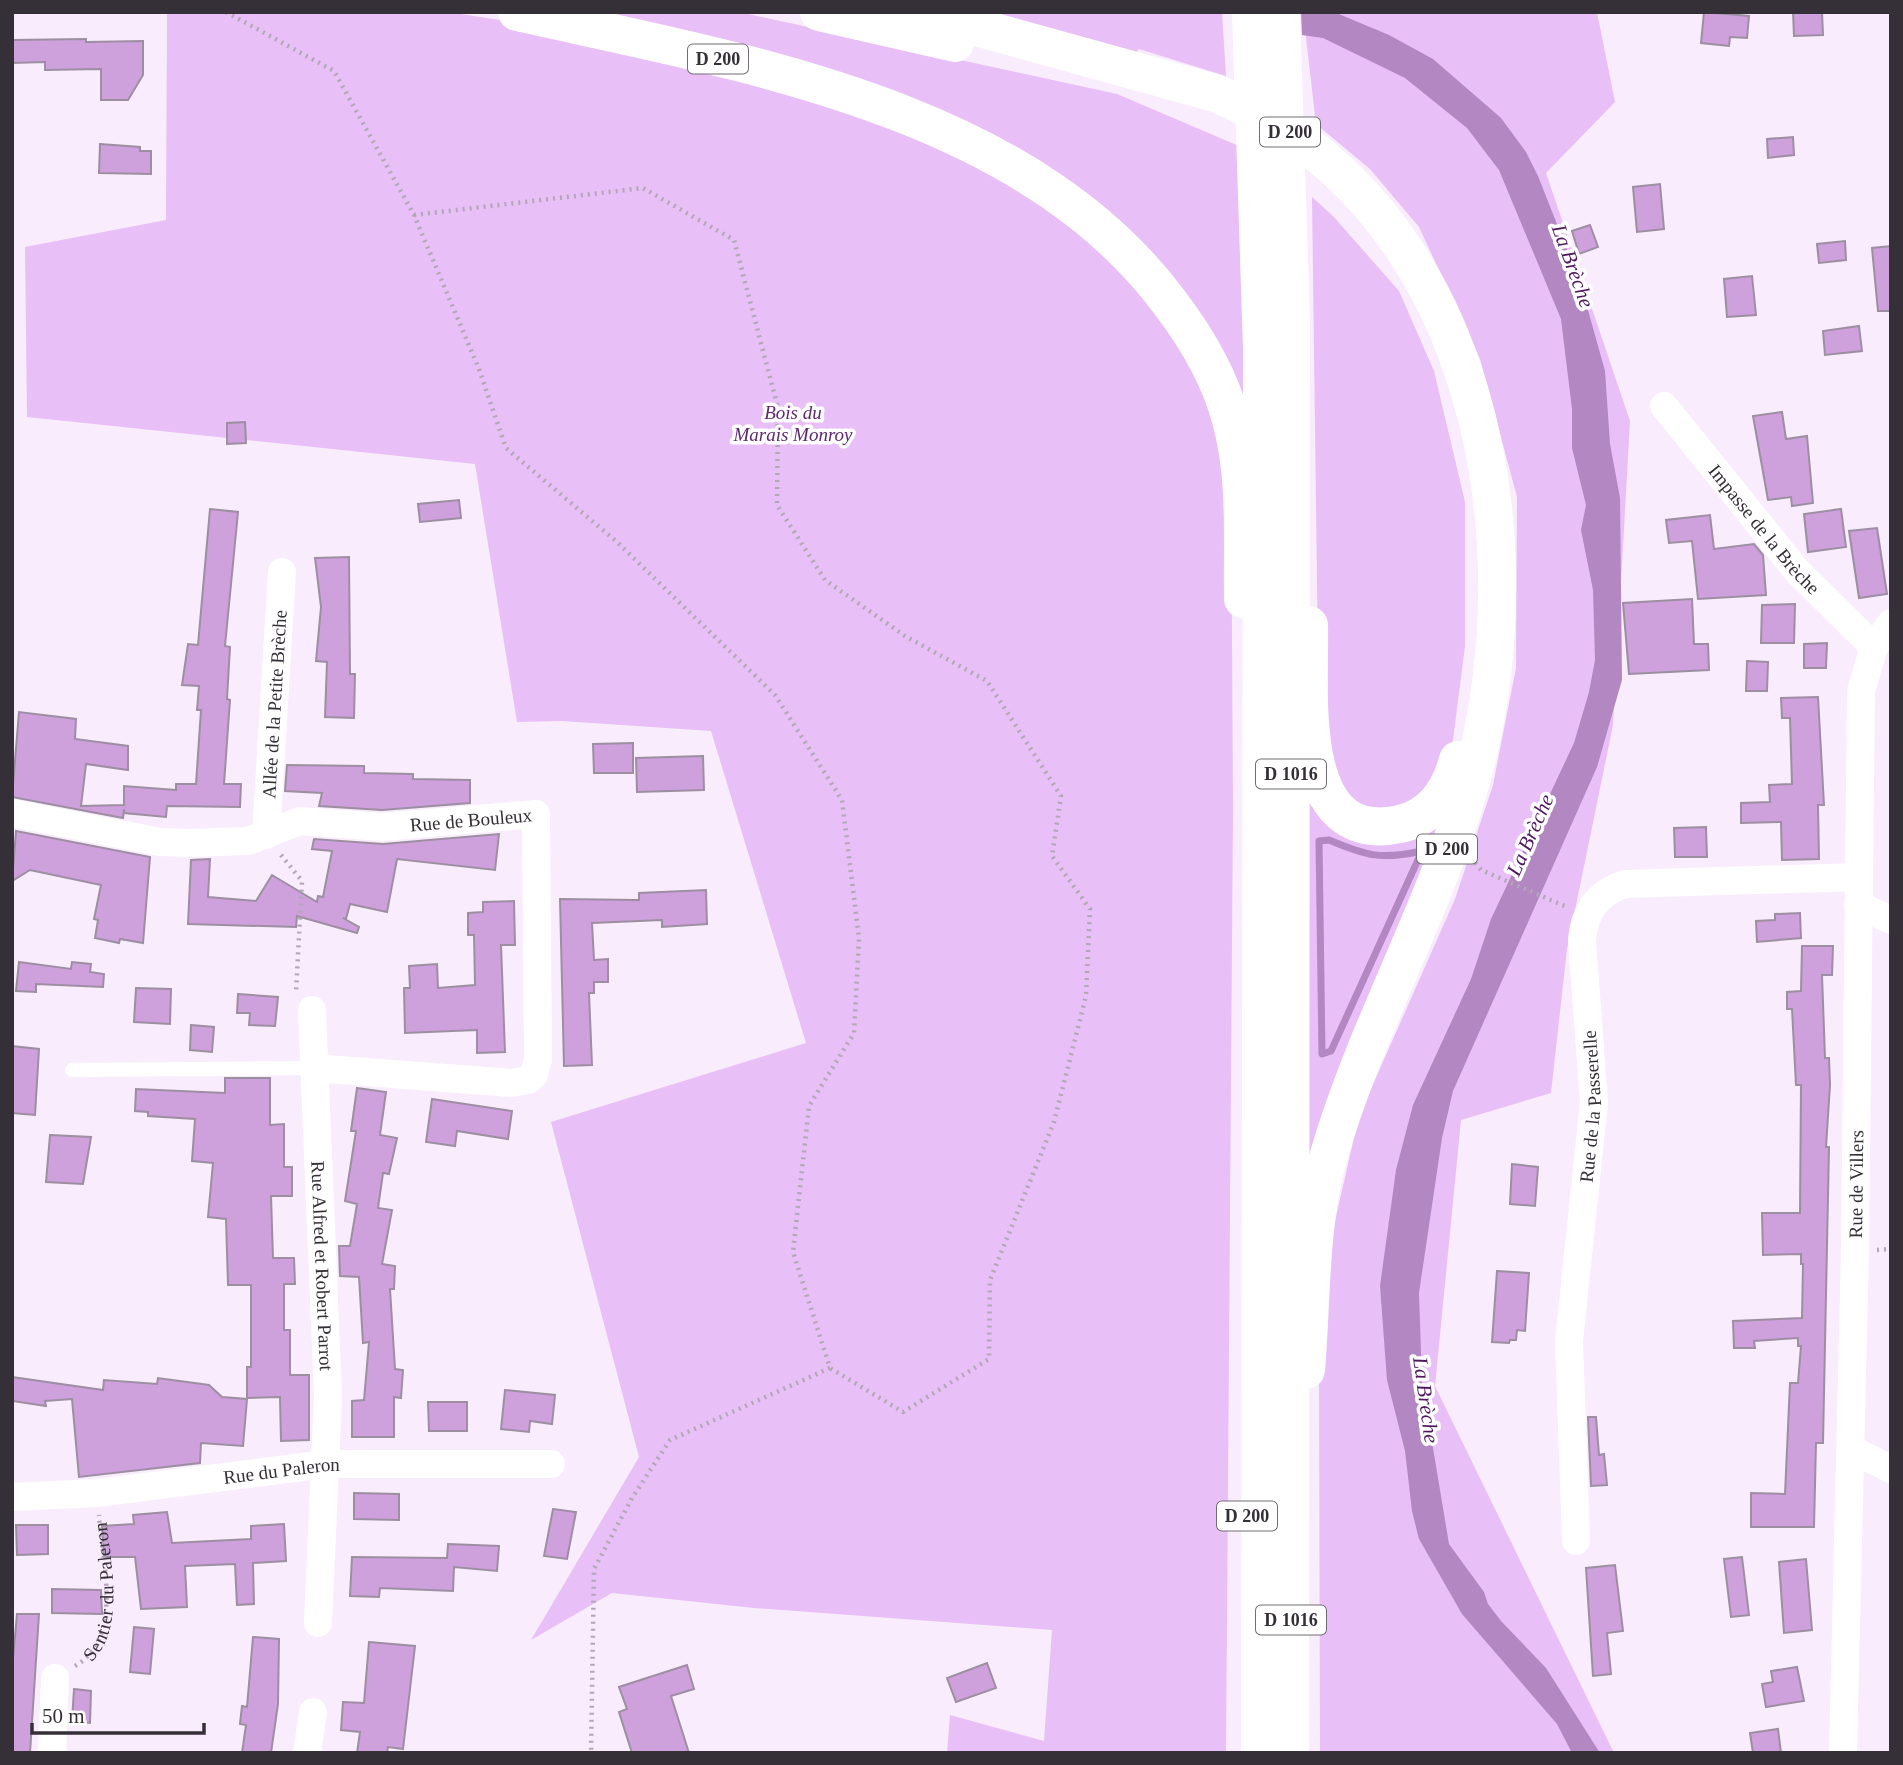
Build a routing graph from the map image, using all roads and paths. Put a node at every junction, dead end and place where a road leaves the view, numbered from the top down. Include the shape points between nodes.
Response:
1 (226, 12) edge
2 (517, 12) edge
3 (820, 12) edge
4 (922, 12) edge
5 (1251, 12) edge
6 (1281, 12) edge
7 (1269, 57) junction
8 (1172, 91) junction
9 (414, 215) junction
10 (1375, 223) junction
11 (1664, 406) dead end
12 (1291, 491) junction
13 (282, 572) dead end
14 (1891, 623) edge
15 (1874, 647) junction
16 (12, 813) edge
17 (265, 835) junction
18 (1471, 859) dead end
19 (1859, 877) junction
20 (1260, 892) junction
21 (1541, 894) dead end
22 (1858, 905) junction
23 (1891, 920) edge
24 (312, 1023) joint
25 (313, 1068) junction
26 (72, 1070) dead end
27 (1260, 1279) junction
28 (830, 1368) junction
29 (1851, 1448) junction
30 (327, 1464) junction
31 (551, 1464) dead end
32 (1891, 1469) edge
33 (1290, 1486) junction
34 (97, 1493) junction
35 (12, 1497) edge
36 (1576, 1541) dead end
37 (318, 1623) dead end
38 (55, 1678) joint
39 (313, 1712) dead end
40 (52, 1753) edge
41 (307, 1753) edge
42 (591, 1753) edge
43 (1241, 1753) edge
44 (1260, 1753) edge
45 (1290, 1753) edge
46 (1843, 1753) edge

1 - 9 path via 334,71
2 - 20 main road, D 200 via 780,75 916,120 992,155 1054,193 1118,243 1152,279 1185,323 1212,371 1231,419 1239,460 1243,683
3 - 8 main road, D 200
4 - 8 main road, D 200
5 - 7 main road, D 1016
6 - 7 main road, D 1016
7 - 12 main road, D 1016 via 1291,274
7 - 20 main road, D 1016 via 1262,349
8 - 10 main road, D 200 via 1273,145
9 - 28 path via 479,369 506,449 617,542 775,695 842,800 859,938 854,1033 809,1106 793,1252
9 - 28 path via 643,188 734,240 778,408 777,505 825,580 905,636 986,681 1061,796 1052,856 1090,909 1086,996 1055,1122 990,1280 989,1359 903,1412
10 - 12 main road, D 200 via 1445,376 1469,466 1481,560 1475,677 1456,768 1440,800 1404,823 1382,826 1356,820 1334,806 1317,777 1311,745 1306,590
10 - 33 main road, D 200 via 1433,299 1461,368 1493,507 1497,625 1488,705 1468,793 1360,1063 1327,1160 1315,1226 1305,1385
11 - 15 street, Impasse de la Brèche via 1802,578
12 - 33 main road, D 1016
13 - 17 street, Allée de la Petite Brèche
14 - 15 street, Rue de Villers
15 - 19 street, Rue de Villers via 1861,691
16 - 17 street, Rue de Bouleux via 160,842 236,843
17 - 24 path via 302,881 296,1003
17 - 25 street, Rue de Bouleux via 300,821 382,827 536,814 540,998 534,1075 512,1083
18 - 21 path via 1481,870
19 - 22 street, Rue de Villers
19 - 36 street, Rue de la Passerelle via 1625,884 1605,892 1586,917 1582,941 1594,1102 1568,1372
20 - 27 main road, D 1016
22 - 23 street
22 - 29 street, Rue de Villers
24 - 25 street, Rue Alfred et Robert Parrot
25 - 26 lane
25 - 30 street, Rue Alfred et Robert Parrot via 328,1374
27 - 43 main road, D 200 via 1243,1580
27 - 44 main road, D 1016
28 - 42 path via 670,1440 632,1497 594,1569
29 - 32 street
29 - 46 street, Rue de Villers
30 - 31 street, Rue du Paleron
30 - 34 street, Rue du Paleron
30 - 37 street, Rue Alfred et Robert Parrot
33 - 45 main road, D 1016
34 - 35 street, Rue du Paleron
34 - 38 path, Sentier du Paleron via 106,1614 102,1635 83,1661
38 - 40 street, Sentier du Paleron
39 - 41 street

